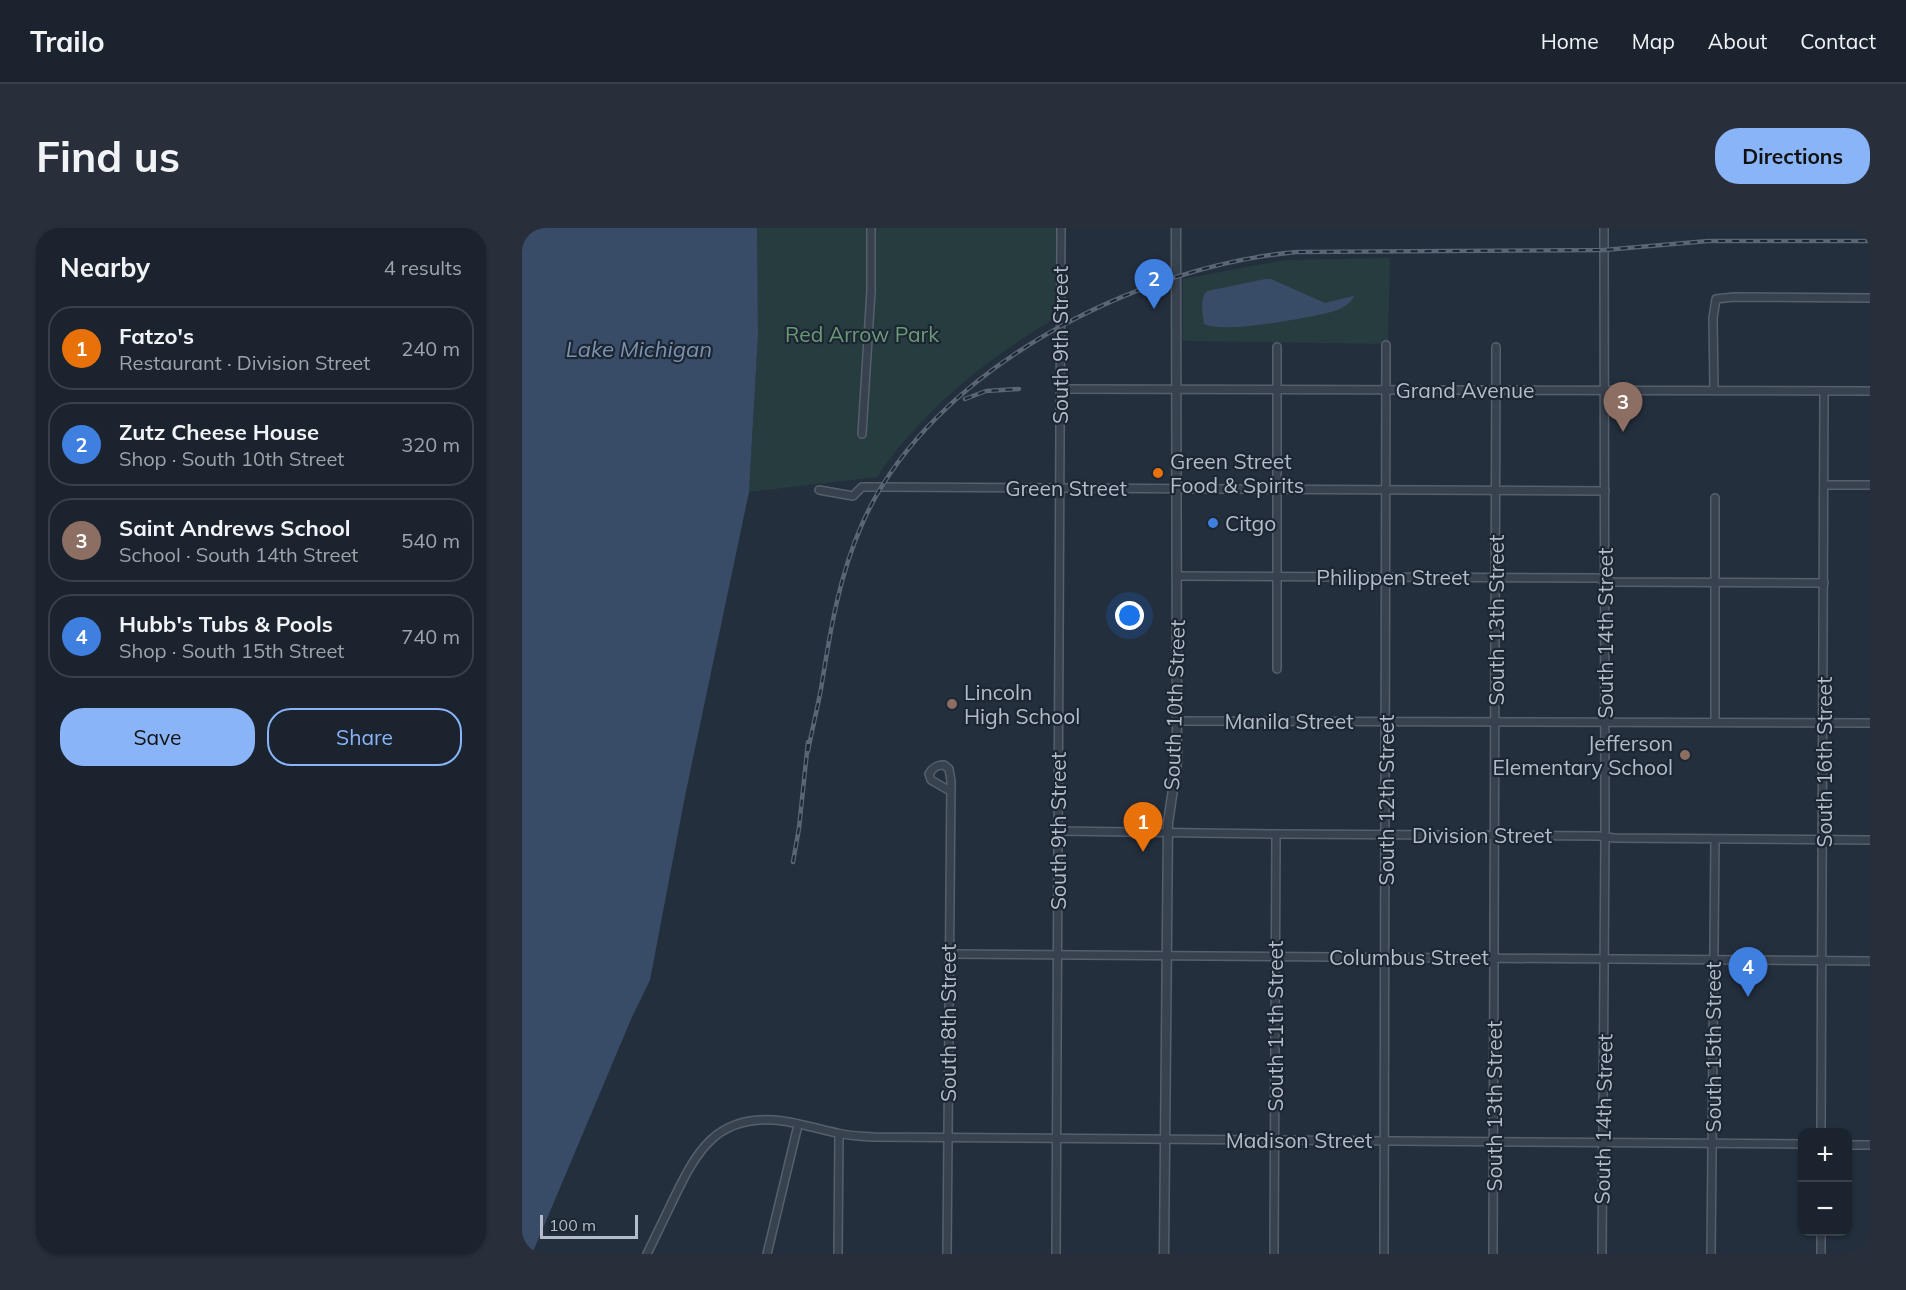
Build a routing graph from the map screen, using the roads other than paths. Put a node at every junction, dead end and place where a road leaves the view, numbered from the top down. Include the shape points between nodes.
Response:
1 (871, 228) edge
2 (1061, 228) edge
3 (1176, 228) edge
4 (1604, 228) edge
5 (1870, 298) edge
6 (1386, 345) dead end
7 (1277, 346) dead end
8 (1496, 347) dead end
9 (1060, 389) junction
10 (1176, 390) junction
11 (1277, 390) junction
12 (1386, 390) junction
13 (1714, 390) junction
14 (1496, 391) junction
15 (1605, 391) junction
16 (1824, 391) junction
17 (1870, 391) edge
18 (862, 434) dead end
19 (1824, 485) junction
20 (1870, 485) edge
21 (1177, 488) junction
22 (1060, 489) junction
23 (1276, 489) junction
24 (1495, 489) junction
25 (819, 490) dead end
26 (1386, 490) junction
27 (1605, 490) junction
28 (1714, 498) dead end
29 (1177, 576) junction
30 (1277, 576) junction
31 (1386, 577) junction
32 (1496, 577) junction
33 (1605, 580) junction
34 (1714, 583) junction
35 (1824, 583) junction
36 (1277, 669) dead end
37 (1177, 721) junction
38 (1386, 721) junction
39 (1496, 722) junction
40 (1715, 722) junction
41 (1605, 723) junction
42 (1824, 723) junction
43 (1870, 723) edge
44 (950, 791) dead end
45 (1059, 831) junction
46 (1168, 832) junction
47 (1276, 834) junction
48 (1386, 834) junction
49 (1496, 835) junction
50 (1605, 837) junction
51 (1715, 840) junction
52 (1823, 840) junction
53 (1870, 840) edge
54 (949, 954) junction
55 (1058, 954) junction
56 (1166, 955) junction
57 (1275, 956) junction
58 (1386, 957) junction
59 (1495, 958) junction
60 (1604, 958) junction
61 (1713, 960) junction
62 (1823, 961) junction
63 (1870, 961) edge
64 (798, 1125) junction
65 (1821, 1128) edge
66 (839, 1134) junction
67 (947, 1138) junction
68 (1056, 1139) junction
69 (1165, 1139) junction
70 (1275, 1140) junction
71 (1384, 1141) junction
72 (1493, 1142) junction
73 (1602, 1143) junction
74 (1713, 1144) junction
75 (1798, 1144) edge
76 (1852, 1145) edge
77 (1870, 1145) edge
78 (1821, 1236) edge
79 (647, 1254) edge
80 (767, 1254) edge
81 (838, 1254) edge
82 (947, 1254) edge
83 (1056, 1254) edge
84 (1164, 1254) edge
85 (1274, 1254) edge
86 (1384, 1254) edge
87 (1493, 1254) edge
88 (1602, 1254) edge
89 (1711, 1254) edge
90 (1821, 1254) edge

1 - 18 street via 872,291
2 - 9 street, South 9th Street
3 - 10 street, South 10th Street
4 - 15 street, South 14th Street
5 - 13 street via 1716,299
6 - 12 street, South 12th Street
7 - 11 street
8 - 14 street, South 13th Street
9 - 10 street, Grand Avenue
9 - 22 street, South 9th Street
10 - 11 street, Grand Avenue
10 - 21 street, South 10th Street
11 - 12 street, Grand Avenue
11 - 23 street
12 - 14 street, Grand Avenue
12 - 26 street, South 12th Street
13 - 15 street, Grand Avenue
13 - 16 street, Grand Avenue
14 - 15 street, Grand Avenue
14 - 24 street, South 13th Street
15 - 27 street, South 14th Street
16 - 17 street, Grand Avenue
16 - 19 street, South 16th Street
19 - 20 street
19 - 35 street, South 16th Street
21 - 22 street, Green Street
21 - 23 street, Green Street
21 - 29 street, South 10th Street
22 - 25 street, Green Street via 862,487 854,496
22 - 45 street, South 9th Street
23 - 26 street, Green Street
23 - 30 street
24 - 26 street, Green Street
24 - 27 street, Green Street
24 - 32 street, South 13th Street
26 - 31 street, South 12th Street
27 - 33 street, South 14th Street
28 - 34 street
29 - 30 street, Philippen Street
29 - 37 street, South 10th Street
30 - 31 street, Philippen Street
30 - 36 street
31 - 32 street, Philippen Street
31 - 38 street, South 12th Street
32 - 33 street, Philippen Street
32 - 39 street, South 13th Street
33 - 34 street, Philippen Street
33 - 41 street, South 14th Street
34 - 35 street, Philippen Street
34 - 40 street
35 - 42 street, South 16th Street
37 - 38 street, Manila Street
37 - 46 street, South 10th Street via 1177,762
38 - 39 street, Manila Street
38 - 48 street, South 12th Street
39 - 41 street, Manila Street
39 - 49 street, South 13th Street
40 - 41 street, Manila Street
40 - 42 street, Manila Street
41 - 50 street, South 14th Street
42 - 43 street, Manila Street
42 - 52 street, South 16th Street
44 - 54 street, South 8th Street
45 - 46 street, Division Street
45 - 55 street, South 9th Street
46 - 47 street, Division Street
46 - 56 street, South 10th Street
47 - 48 street, Division Street
47 - 57 street, South 11th Street
48 - 49 street, Division Street
48 - 58 street, South 12th Street
49 - 50 street, Division Street
49 - 59 street, South 13th Street
50 - 51 street, Division Street
50 - 60 street, South 14th Street
51 - 52 street, Division Street
51 - 61 street, South 15th Street
52 - 53 street, Division Street
52 - 62 street, South 16th Street
54 - 55 street, Columbus Street
54 - 67 street, South 8th Street
55 - 56 street, Columbus Street
55 - 68 street, South 9th Street
56 - 57 street, Columbus Street
56 - 69 street, South 10th Street
57 - 58 street, Columbus Street
57 - 70 street, South 11th Street
58 - 59 street, Columbus Street
58 - 71 street, South 12th Street
59 - 60 street, Columbus Street
59 - 72 street, South 13th Street
60 - 61 street, Columbus Street
60 - 73 street, South 14th Street
61 - 62 street, Columbus Street
61 - 74 street, South 15th Street
62 - 63 street, Columbus Street
62 - 65 street, South 16th Street
64 - 66 street, Madison Street
64 - 79 street, Madison Street via 772,1120 749,1122 711,1140 692,1163
64 - 80 street
66 - 67 street, Madison Street
66 - 81 street
67 - 68 street, Madison Street
67 - 82 street, South 8th Street
68 - 69 street, Madison Street
68 - 83 street, South 9th Street
69 - 70 street, Madison Street
69 - 84 street, South 10th Street
70 - 71 street, Madison Street
70 - 85 street, South 11th Street
71 - 72 street, Madison Street
71 - 86 street, South 12th Street
72 - 73 street, Madison Street
72 - 87 street, South 13th Street
73 - 74 street, Madison Street
73 - 88 street, South 14th Street
74 - 75 street, Madison Street
74 - 89 street, South 15th Street
76 - 77 street
78 - 90 street

